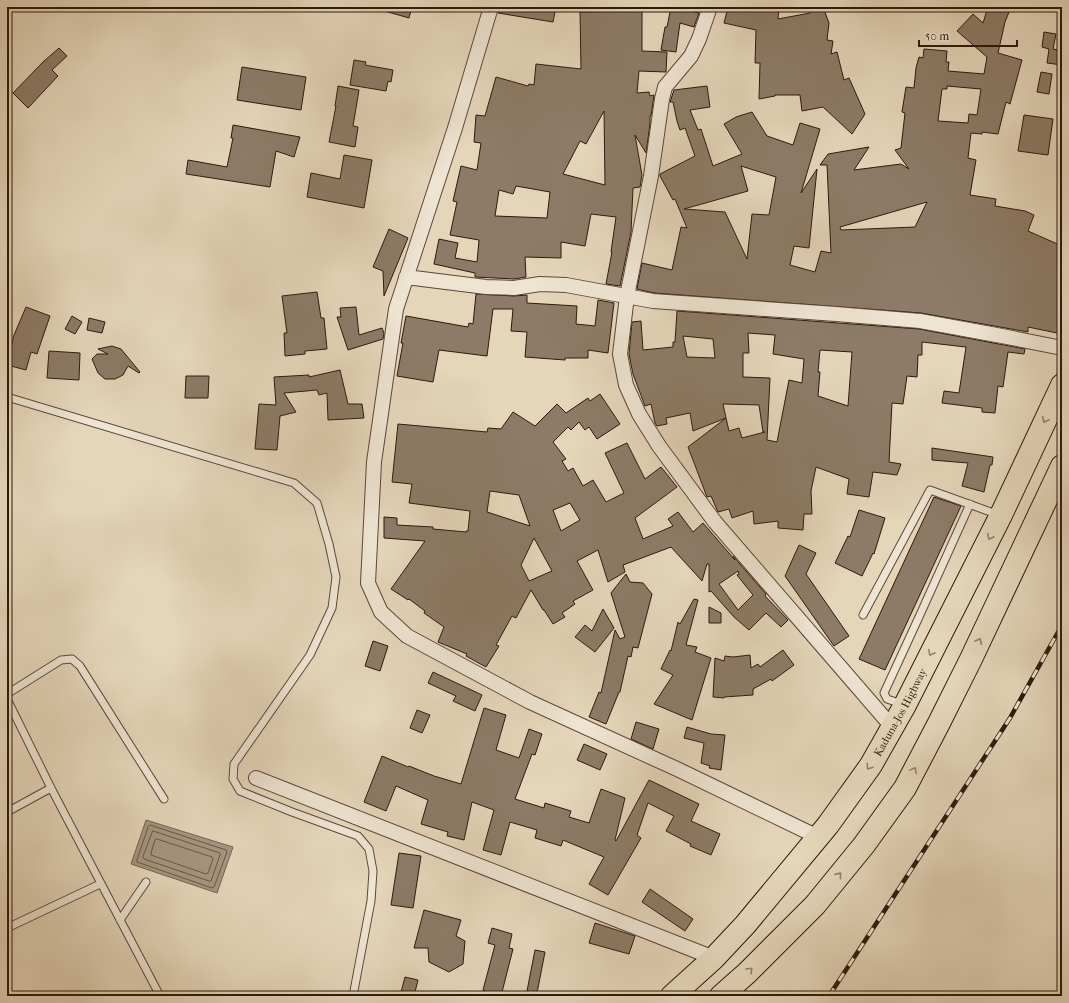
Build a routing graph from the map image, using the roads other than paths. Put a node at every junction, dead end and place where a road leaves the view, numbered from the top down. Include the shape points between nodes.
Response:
1 (491, 7) edge
2 (710, 7) edge
3 (406, 277) junction
4 (627, 296) junction
5 (1062, 348) edge
6 (1062, 385) edge
7 (7, 396) edge
8 (1062, 466) edge
9 (970, 504) junction
10 (1001, 515) junction
11 (863, 615) dead end
12 (7, 694) edge
13 (7, 699) edge
14 (905, 705) junction
15 (893, 728) junction
16 (256, 778) dead end
17 (51, 788) junction
18 (164, 798) dead end
19 (7, 812) edge
20 (818, 837) junction
21 (146, 882) dead end
22 (100, 884) junction
23 (120, 920) junction
24 (7, 928) edge
25 (714, 958) junction
26 (160, 996) edge
27 (353, 996) edge
28 (672, 996) edge
29 (721, 996) edge

1 - 3 street
2 - 4 street via 691,56 665,86 651,176
3 - 4 street via 486,287 566,285
3 - 20 street via 396,309 374,462 368,583 380,612 407,636 530,702
4 - 5 street via 653,301 920,321
4 - 15 street via 620,354 626,385 639,414 659,446 715,522
6 -> 10 highway, Kaduna-Jos Highway
7 - 27 lane via 294,483 317,503 336,577 332,608 310,655 234,764 233,779 240,791 358,836 369,849 373,871 371,901
29 -> 8 highway via 815,905 864,845 905,788 964,673
9 - 10 lane
9 - 11 lane via 930,490
9 - 14 lane via 884,693 887,699
10 -> 14 highway, Kaduna-Jos Highway
12 - 18 lane via 61,660 72,659 80,666
13 - 17 lane
14 - 15 highway, Kaduna-Jos Highway
15 -> 20 highway, Kaduna-Jos Highway via 871,764
16 - 25 street
17 - 19 lane
17 - 22 lane
20 - 25 highway, Kaduna-Jos Highway
21 - 23 lane
22 - 23 lane
22 - 24 lane
23 - 26 lane
25 - 28 highway, Kaduna-Jos Highway

